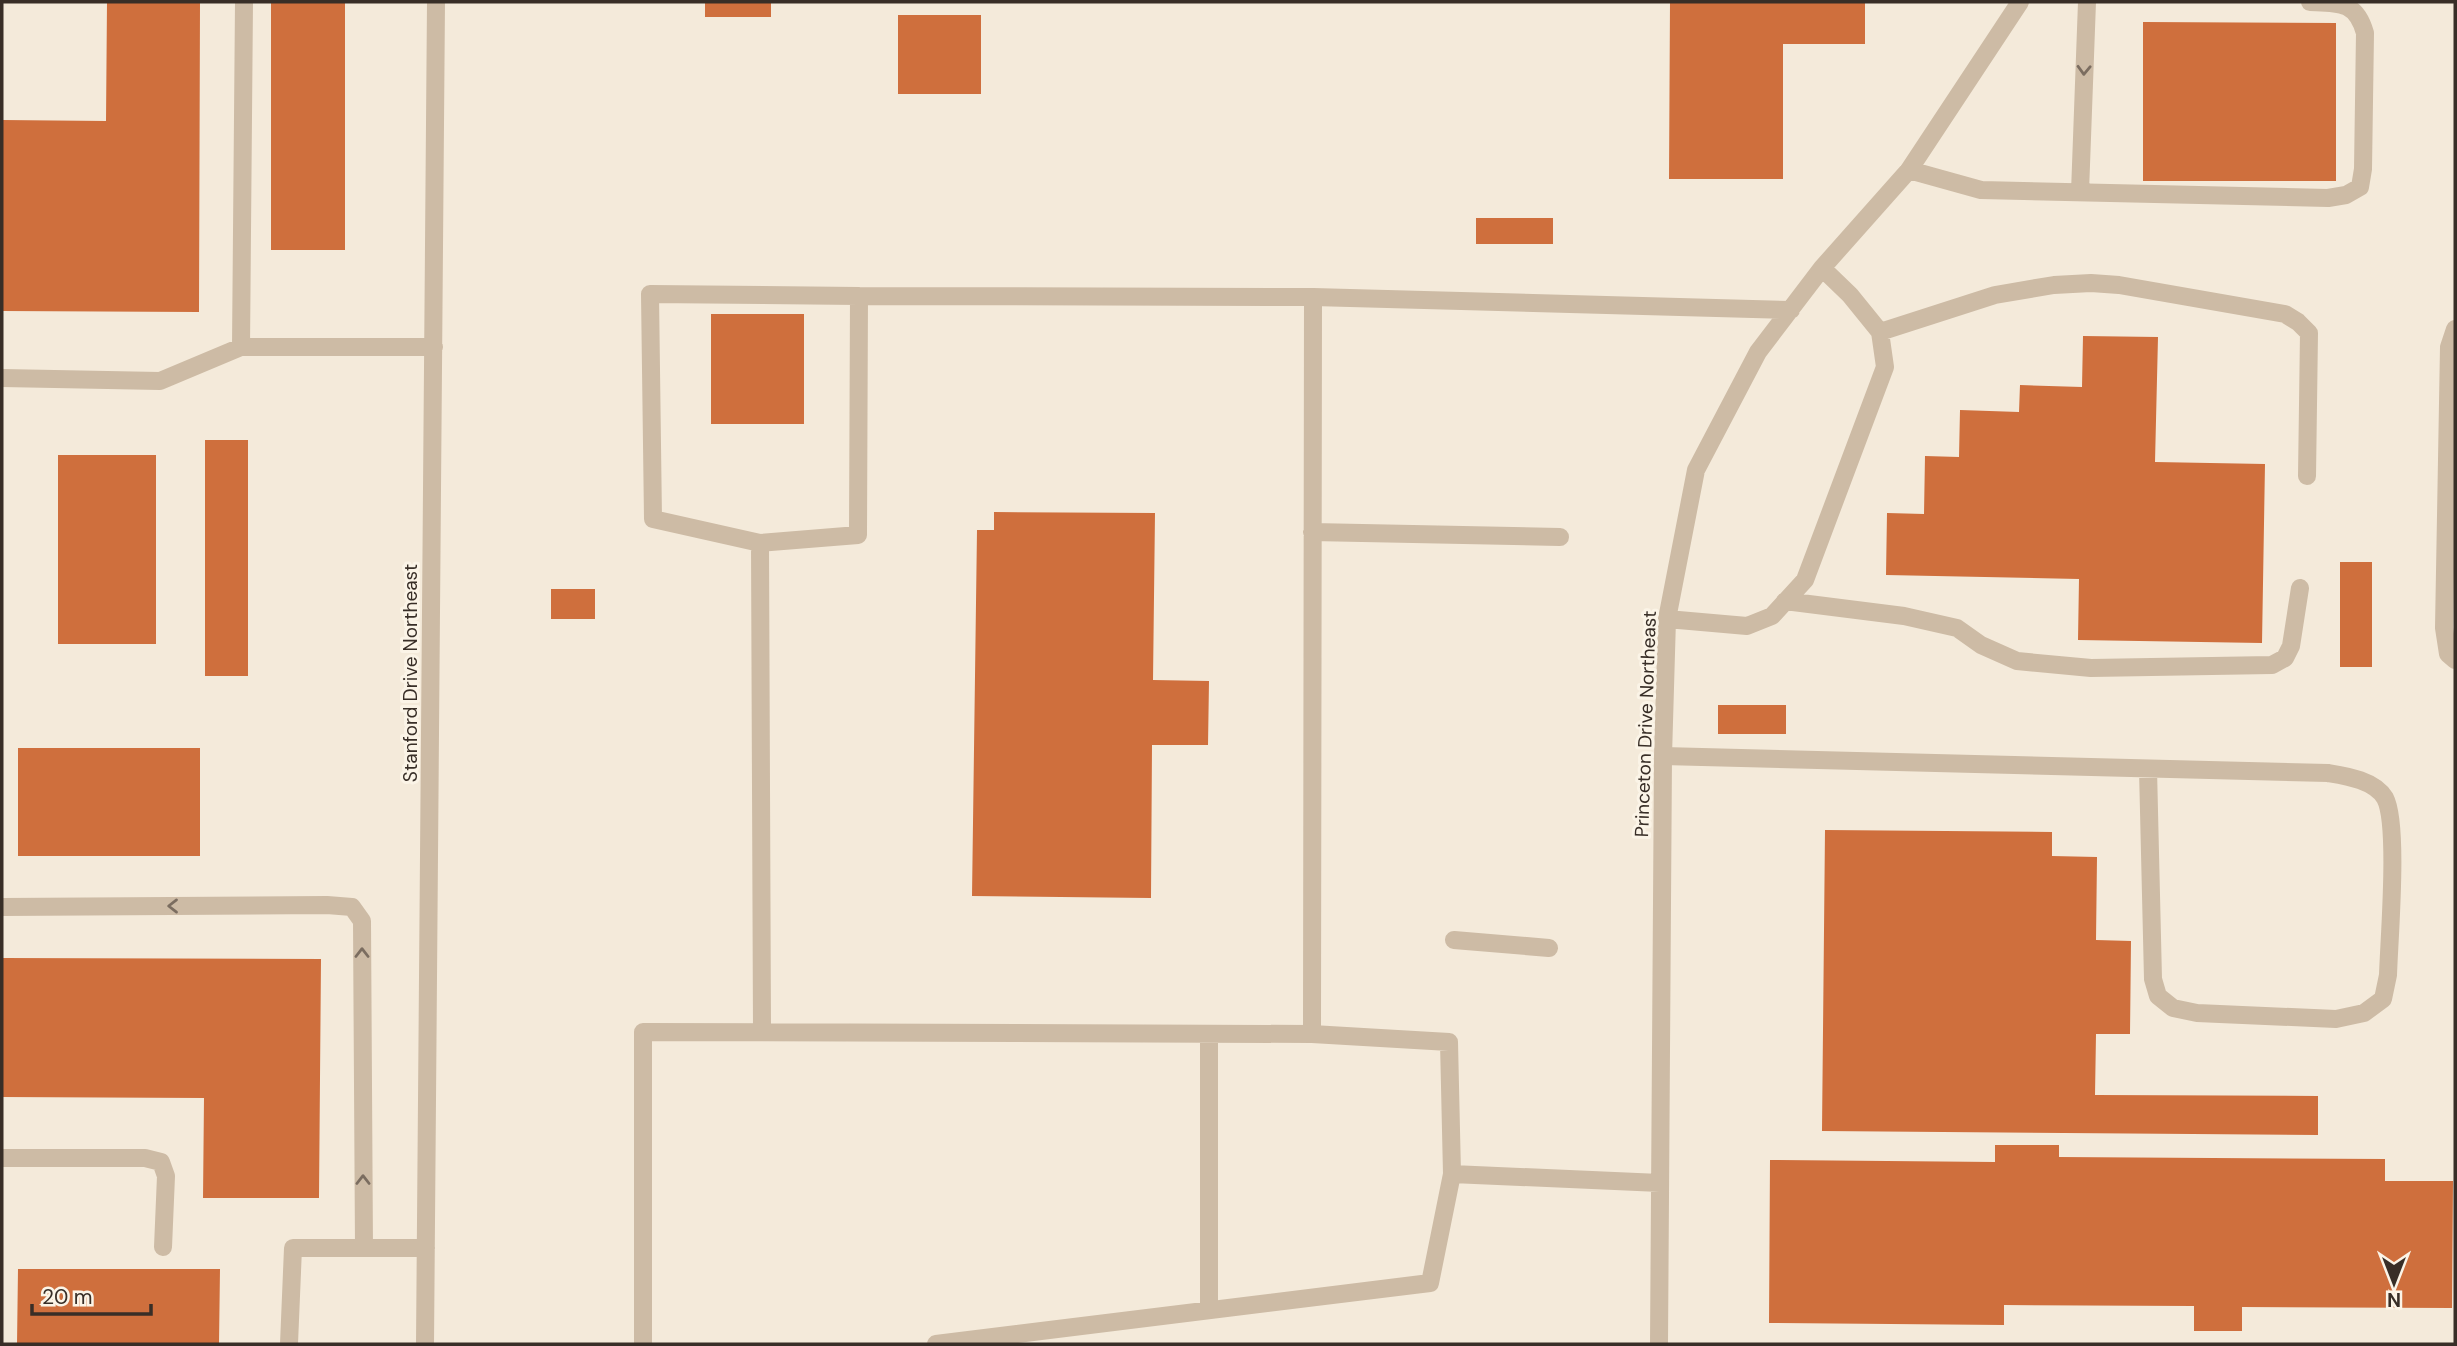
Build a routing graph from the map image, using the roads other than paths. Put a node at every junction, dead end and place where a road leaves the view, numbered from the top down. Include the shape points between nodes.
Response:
1 (244, 2) edge
2 (436, 2) edge
3 (2020, 2) edge
4 (2087, 2) edge
5 (2310, 2) edge
6 (1909, 170) junction
7 (2080, 192) junction
8 (1822, 268) junction
9 (859, 296) junction
10 (1313, 297) junction
11 (1791, 310) junction
12 (2455, 329) edge
13 (1880, 332) junction
14 (240, 346) junction
15 (434, 347) junction
16 (2, 378) edge
17 (2306, 476) dead end
18 (1312, 532) junction
19 (1560, 537) dead end
20 (760, 543) junction
21 (2300, 588) dead end
22 (1785, 601) junction
23 (1667, 619) junction
24 (2455, 660) edge
25 (1663, 756) junction
26 (2148, 769) junction
27 (2, 907) edge
28 (1454, 940) dead end
29 (1549, 948) dead end
30 (762, 1032) junction
31 (1209, 1034) junction
32 (1312, 1034) junction
33 (2, 1158) edge
34 (1452, 1174) junction
35 (1660, 1183) junction
36 (163, 1247) dead end
37 (364, 1248) junction
38 (426, 1248) junction
39 (1209, 1310) junction
40 (289, 1344) edge
41 (425, 1344) edge
42 (643, 1344) edge
43 (936, 1344) edge
44 (1659, 1344) edge

1 - 14 street
2 - 15 street, Stanford Drive Northeast
3 - 6 street, Princeton Drive Northeast
4 -> 7 street
5 - 7 street via 2339,3 2361,18 2365,33 2360,187 2328,198
6 - 7 street via 1981,190
6 - 8 street, Princeton Drive Northeast
8 - 11 street, Princeton Drive Northeast
8 - 13 street
9 - 10 street
9 - 20 street via 858,535
9 - 20 street via 650,294 653,519
10 - 11 street
10 - 18 street
11 - 23 street, Princeton Drive Northeast via 1758,352 1696,470
12 - 24 street via 2449,347 2444,628 2448,654
13 - 17 street via 1995,295 2091,283 2285,314 2309,333
13 - 22 street via 1885,367 1805,580
14 - 15 street
14 - 16 street via 160,382
15 - 38 street, Stanford Drive Northeast
18 - 19 street
18 - 32 street
20 - 30 street
21 - 22 street via 2291,646 2286,658 2273,665 2091,668 2017,661 1957,628 1904,616
22 - 23 street via 1772,616 1747,626
23 - 25 street, Princeton Drive Northeast
25 - 26 street
25 - 35 street, Princeton Drive Northeast
26 - 26 street via 2328,773 2361,779 2384,797 2392,828 2388,975 2383,999 2364,1013 2336,1019 2197,1013 2173,1008 2158,996
37 -> 27 street via 362,920 352,907
28 - 29 street
30 - 31 street
30 - 42 street via 643,1032
31 - 32 street
31 - 39 street
32 - 34 street via 1449,1042
33 - 36 street via 145,1158 161,1162 166,1176
34 - 35 street
34 - 39 street via 1430,1283
35 - 44 street, Princeton Drive Northeast
37 - 38 street
37 - 40 street via 293,1248
38 - 41 street, Stanford Drive Northeast
39 - 43 street

